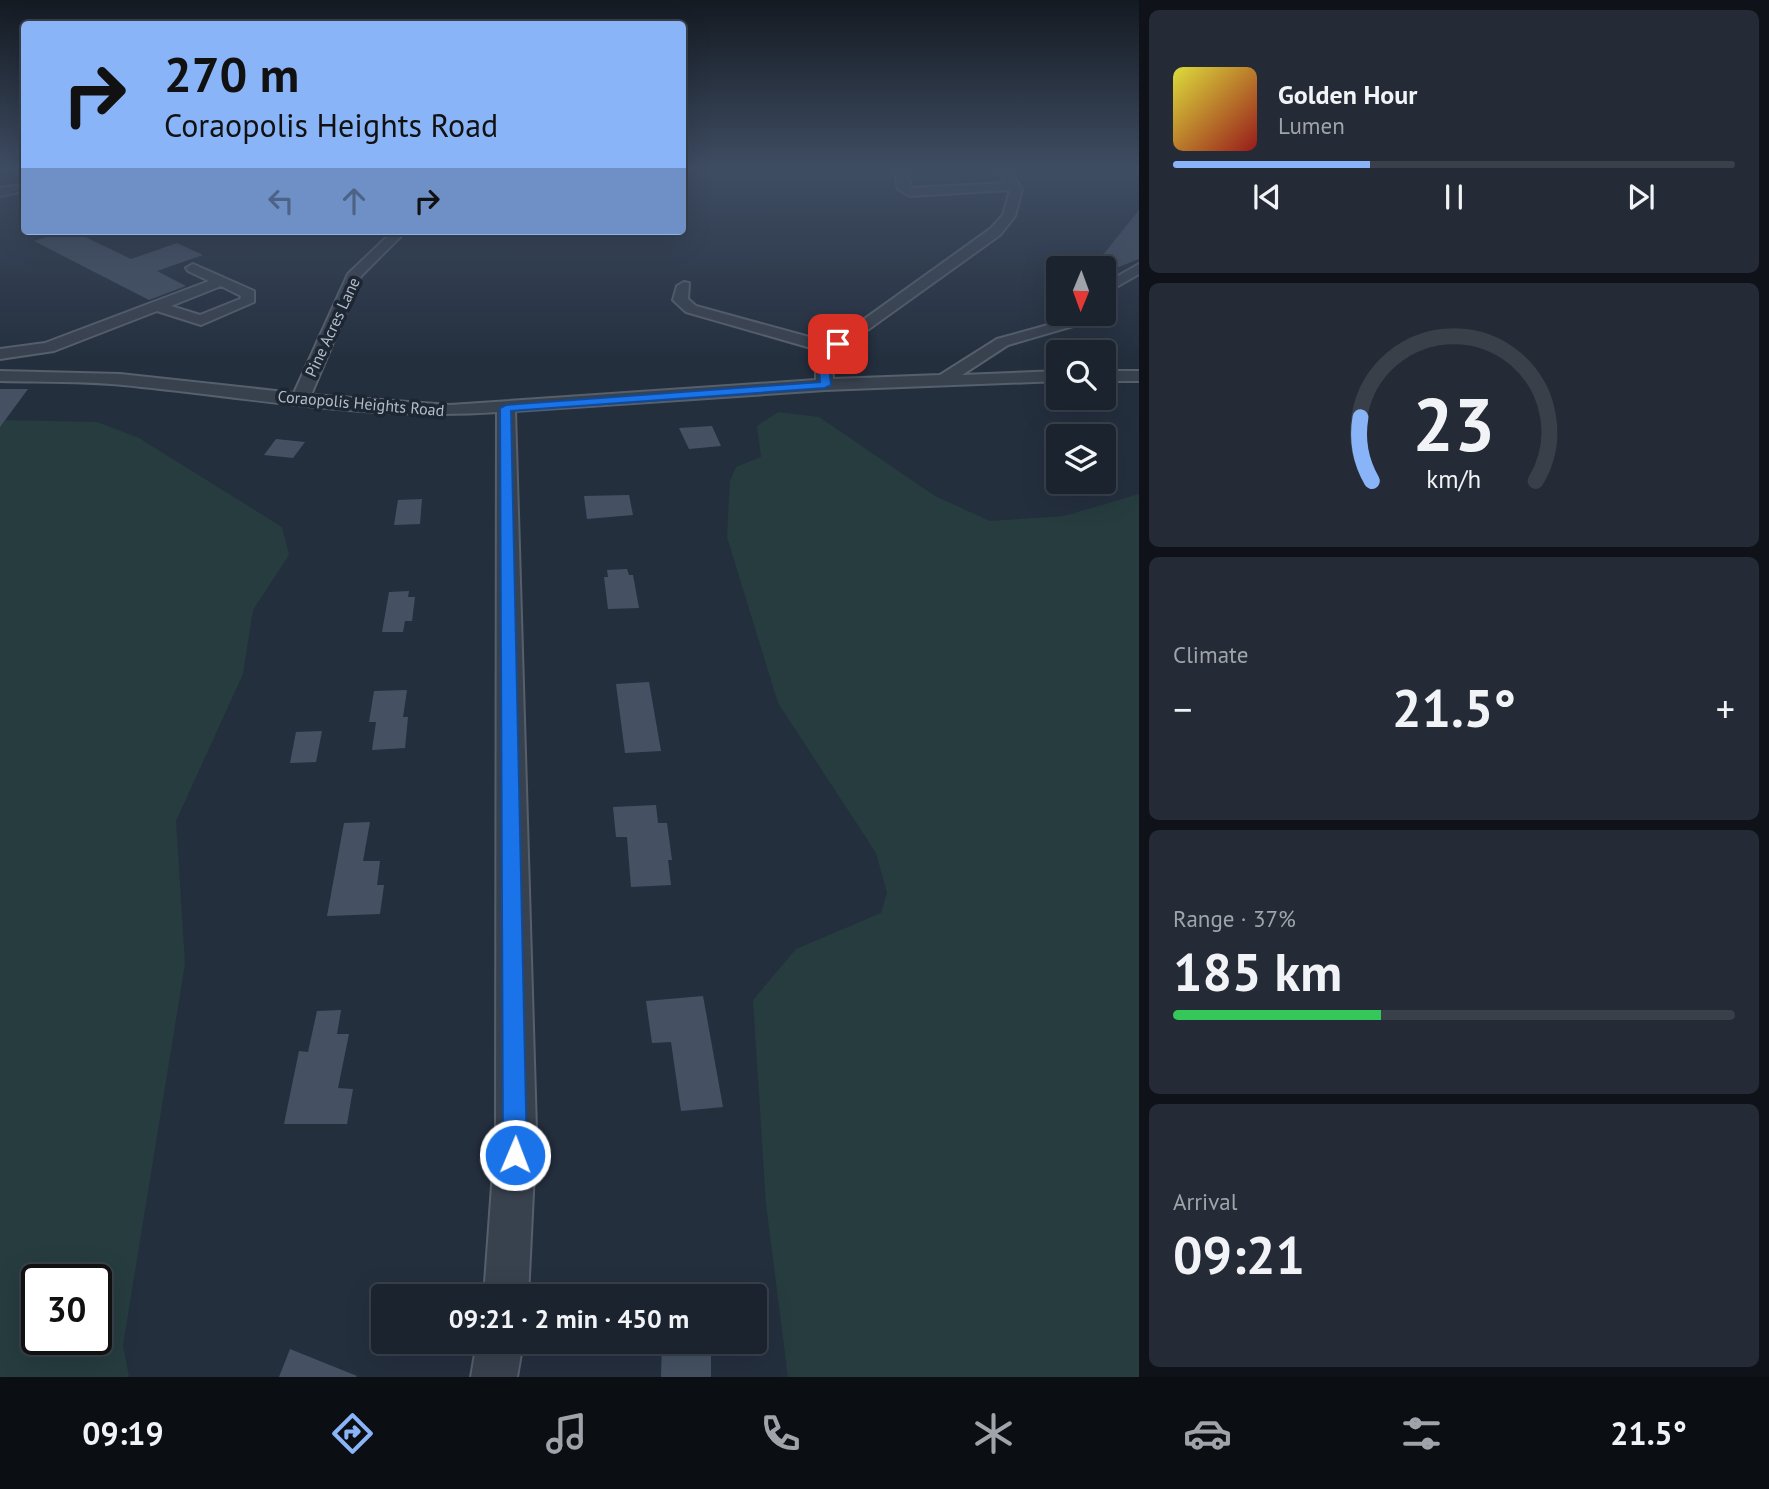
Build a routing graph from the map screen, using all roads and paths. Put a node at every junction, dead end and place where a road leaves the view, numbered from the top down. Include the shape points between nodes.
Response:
1 (996, 231) edge
2 (396, 235) edge
3 (193, 268) dead end
4 (1139, 268) edge
5 (219, 282) junction
6 (1116, 282) edge
7 (684, 286) dead end
8 (156, 306) junction
9 (1060, 326) edge
10 (834, 349) junction
11 (0, 354) edge
12 (0, 376) edge
13 (1116, 376) edge
14 (1139, 376) edge
15 (1046, 377) edge
16 (944, 381) junction
17 (825, 385) junction
18 (300, 399) junction
19 (506, 408) junction
20 (507, 1284) edge
21 (498, 1354) edge
22 (494, 1377) edge

1 - 10 street
2 - 18 street, Pine Acres Lane via 355,274
3 - 5 street
4 - 6 street
5 - 8 street
5 - 8 street via 249,294 247,302 201,320
7 - 10 street via 680,300 691,309
8 - 11 street via 48,348
9 - 16 street via 1021,335
10 - 17 street via 824,366
12 - 18 street, Coraopolis Heights Road via 72,375
13 - 14 street
15 - 16 street, Coraopolis Heights Road
16 - 17 street, Coraopolis Heights Road
17 - 19 street, Coraopolis Heights Road
18 - 19 street, Coraopolis Heights Road via 394,408
19 - 20 street via 516,1130
21 - 22 street

